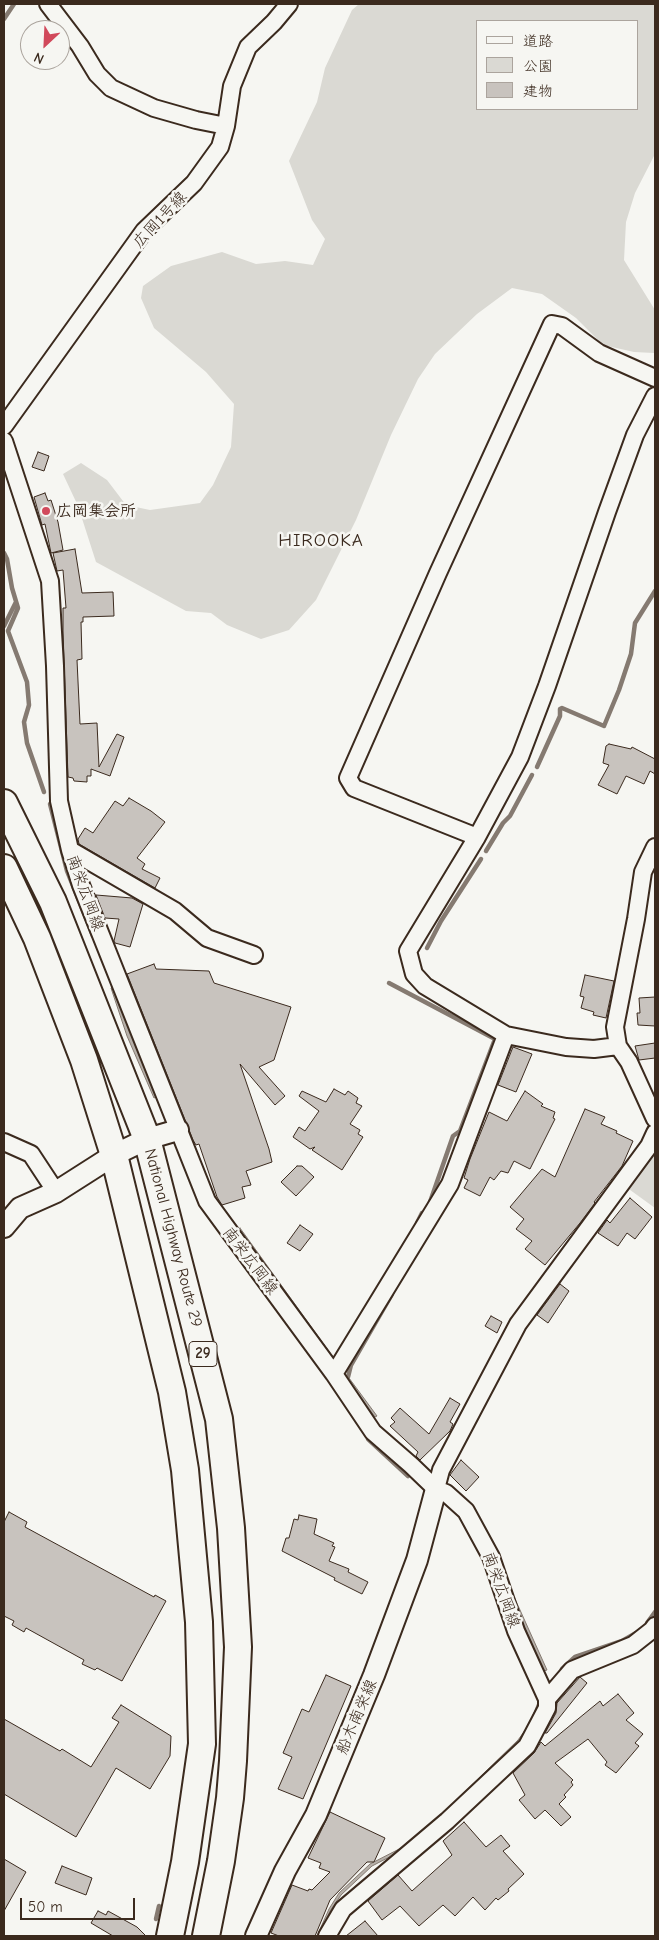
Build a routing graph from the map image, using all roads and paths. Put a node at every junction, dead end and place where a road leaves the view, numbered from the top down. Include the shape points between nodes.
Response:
1 (48, 4) edge
2 (289, 4) edge
3 (226, 126) junction
4 (655, 378) edge
5 (655, 396) edge
6 (4, 426) edge
7 (4, 442) edge
8 (4, 803) edge
9 (477, 837) junction
10 (655, 847) edge
11 (70, 850) junction
12 (4, 868) edge
13 (254, 955) dead end
14 (506, 1035) junction
15 (618, 1046) junction
16 (655, 1119) edge
17 (178, 1130) junction
18 (655, 1133) edge
19 (147, 1140) junction
20 (4, 1142) edge
21 (114, 1155) junction
22 (56, 1192) junction
23 (4, 1227) edge
24 (334, 1374) junction
25 (436, 1489) junction
26 (655, 1626) edge
27 (547, 1698) junction
28 (170, 1936) edge
29 (206, 1936) edge
30 (256, 1936) edge
31 (328, 1936) edge

1 - 3 street via 97,74 111,88 154,108
2 - 3 street, 広岡1号線 via 248,46 232,86
3 - 6 street, 広岡1号線 via 220,147 194,184 144,232
4 - 9 street via 599,354 562,326 552,324 348,778 354,788
5 - 9 street via 635,435 520,757
7 - 11 street, 南栄広岡線 via 50,581 59,801
8 - 19 highway, National Highway Route 29 / 29 via 53,902
9 - 14 street via 408,951 414,974 425,986
10 - 15 street via 643,872 615,1027
11 - 13 street via 174,911 207,938
11 - 17 street, 南栄広岡線
12 - 21 highway, 29 via 37,938 84,1060
14 - 15 street via 566,1047 594,1049
14 - 24 street via 450,1184
15 - 16 street via 629,1062
17 - 19 street
17 - 24 street, 南栄広岡線 via 207,1202
18 - 25 street via 649,1146 518,1324 441,1470
19 - 21 street
19 - 29 highway, National Highway Route 29 / 29 via 219,1419 231,1528 238,1647 233,1761 221,1861
20 - 22 street via 31,1154
21 - 22 street
21 - 28 highway, 29 via 172,1392 185,1470 200,1622 202,1744 185,1862
22 - 23 street via 20,1208
24 - 25 street, 南栄広岡線 via 373,1432
25 - 27 street, 南栄広岡線 via 446,1493 466,1511 491,1556 516,1631
25 - 30 street, 船木南栄線 via 418,1560 374,1675 316,1815 285,1871
26 - 27 street via 633,1645 572,1670
27 - 31 street via 547,1708 527,1746 447,1821 343,1908

